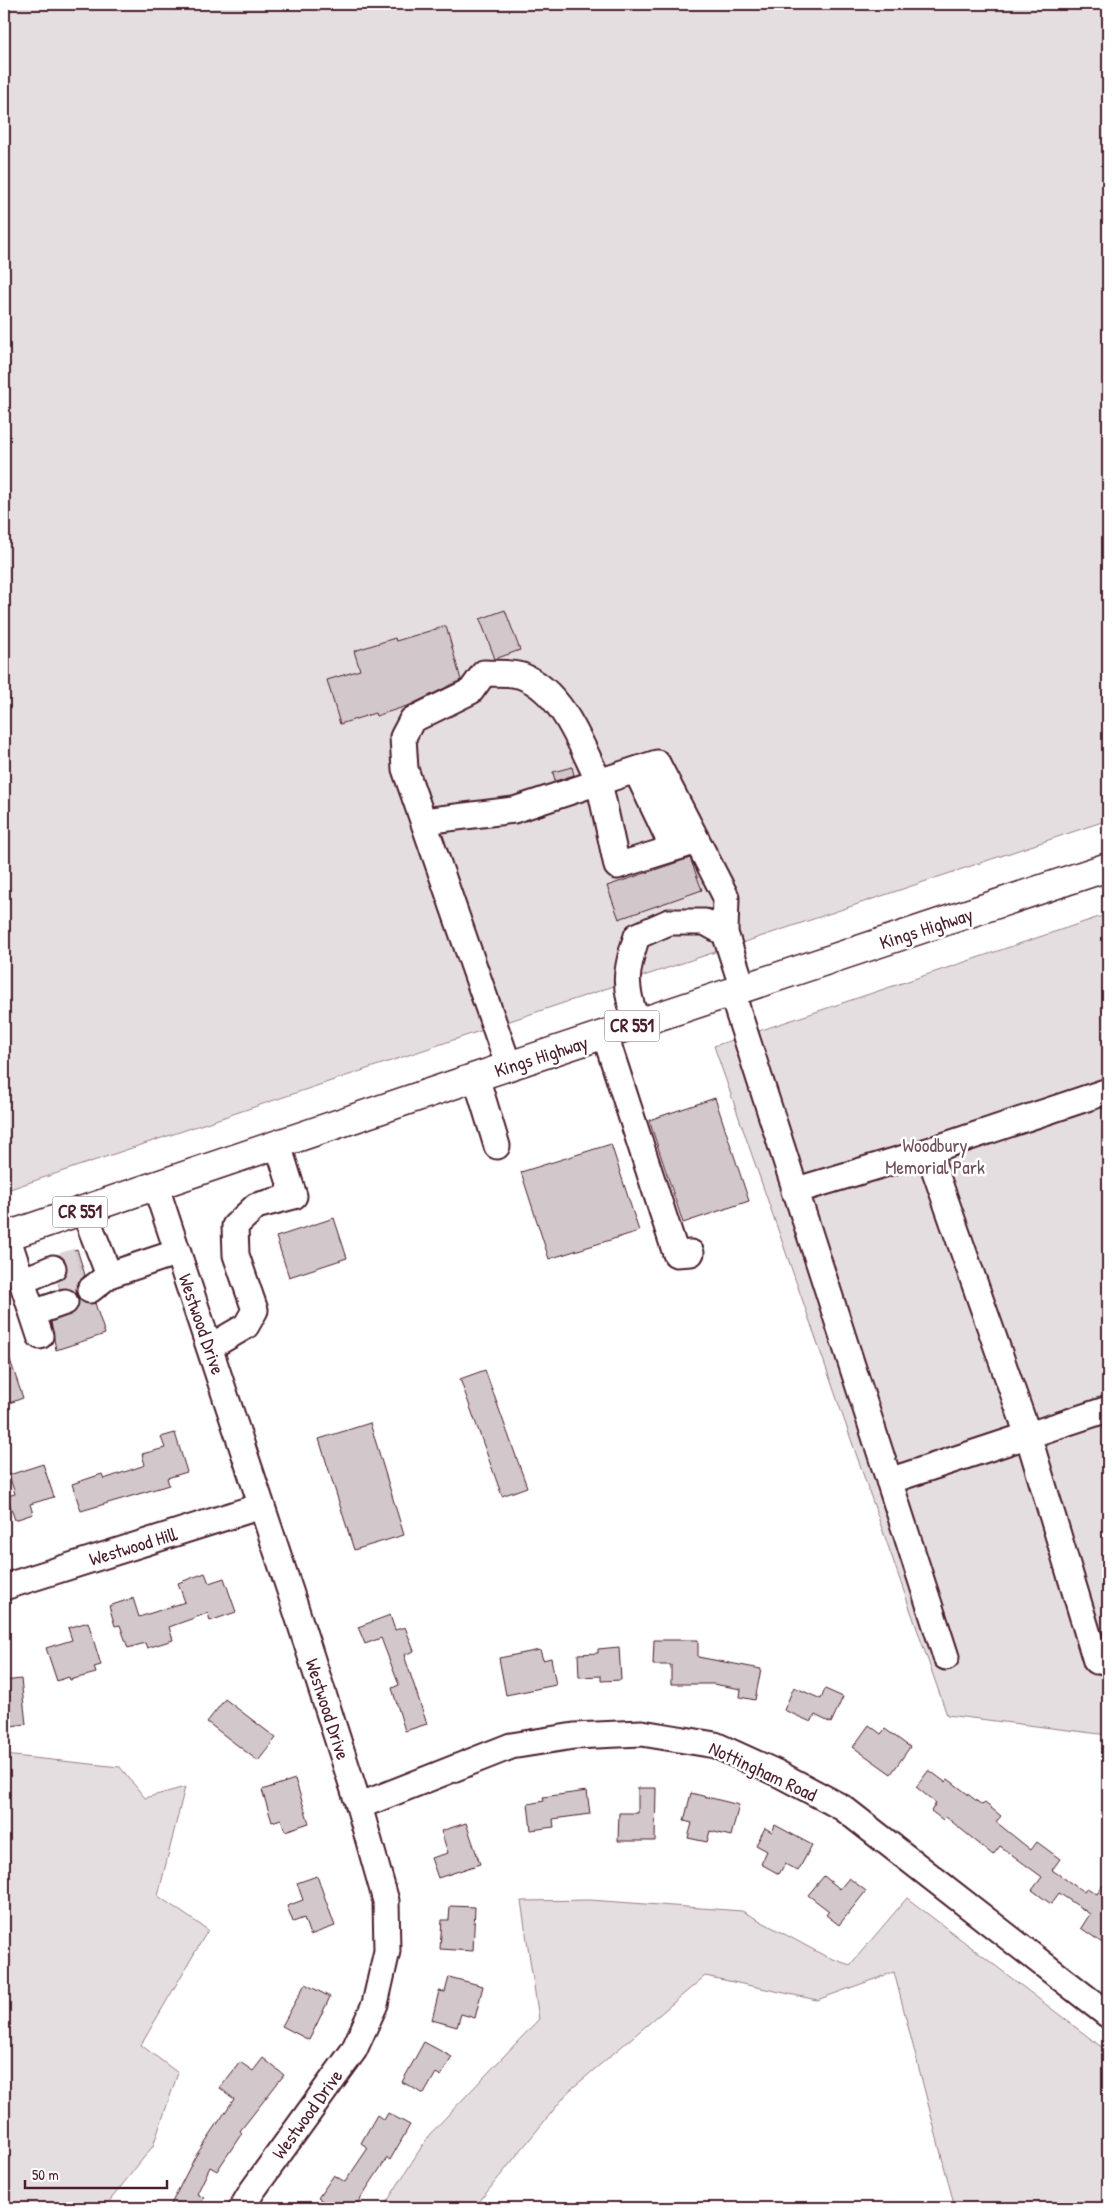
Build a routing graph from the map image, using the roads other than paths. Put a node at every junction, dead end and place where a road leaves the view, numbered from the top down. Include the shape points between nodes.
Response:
1 (636, 770) junction
2 (599, 782) junction
3 (424, 821) junction
4 (697, 841) junction
5 (673, 848) junction
6 (1108, 867) edge
7 (725, 933) junction
8 (738, 991) junction
9 (638, 1024) junction
10 (604, 1035) junction
11 (508, 1067) junction
12 (476, 1078) junction
13 (1108, 1092) edge
14 (278, 1144) junction
15 (497, 1146) dead end
16 (928, 1151) junction
17 (156, 1188) junction
18 (794, 1190) junction
19 (84, 1211) junction
20 (5, 1237) edge
21 (178, 1252) junction
22 (691, 1253) dead end
23 (31, 1307) junction
24 (210, 1347) junction
25 (1108, 1409) edge
26 (1028, 1435) junction
27 (889, 1480) junction
28 (261, 1506) junction
29 (4, 1587) edge
30 (946, 1657) dead end
31 (1108, 1657) edge
32 (359, 1806) junction
33 (1108, 2015) edge
34 (242, 2208) edge

1 - 2 street
1 - 4 street via 658,762
1 - 5 street
2 - 3 street via 514,810
2 - 3 street via 558,705 540,685 520,675 484,673 471,691 412,720 404,737 405,769
2 - 5 street via 617,866
3 - 11 street
4 - 5 street
4 - 7 street via 726,898
6 - 8 main road, Kings Highway / CR 551
7 - 8 street
7 - 9 street via 705,922 669,922 637,936 626,968 629,1002
8 - 9 main road, Kings Highway / CR 551
8 - 18 street
9 - 10 main road, Kings Highway / CR 551
10 - 11 main road, Kings Highway / CR 551
10 - 22 street via 676,1254
11 - 12 main road, Kings Highway / CR 551
12 - 14 main road, Kings Highway / CR 551
12 - 15 street
13 - 16 street
14 - 17 main road, Kings Highway / CR 551
14 - 24 street via 294,1196 256,1206 235,1226 236,1255 255,1310 246,1326
16 - 18 street
16 - 26 street
17 - 19 main road, Kings Highway / CR 551
17 - 21 street, Westwood Drive
18 - 27 street
19 - 20 main road, Kings Highway / CR 551
19 - 21 street via 95,1270
20 - 23 street
21 - 24 street, Westwood Drive
23 - 23 street via 59,1286
24 - 28 street, Westwood Drive
25 - 26 street
26 - 27 street
26 - 31 street via 1096,1661
27 - 30 street
28 - 29 street, Westwood Hill
28 - 32 street, Westwood Drive
32 - 33 street, Nottingham Road via 511,1746 574,1736 642,1733 715,1745 842,1808
32 - 34 street, Westwood Drive via 386,1901 387,1951 375,2004 354,2050

